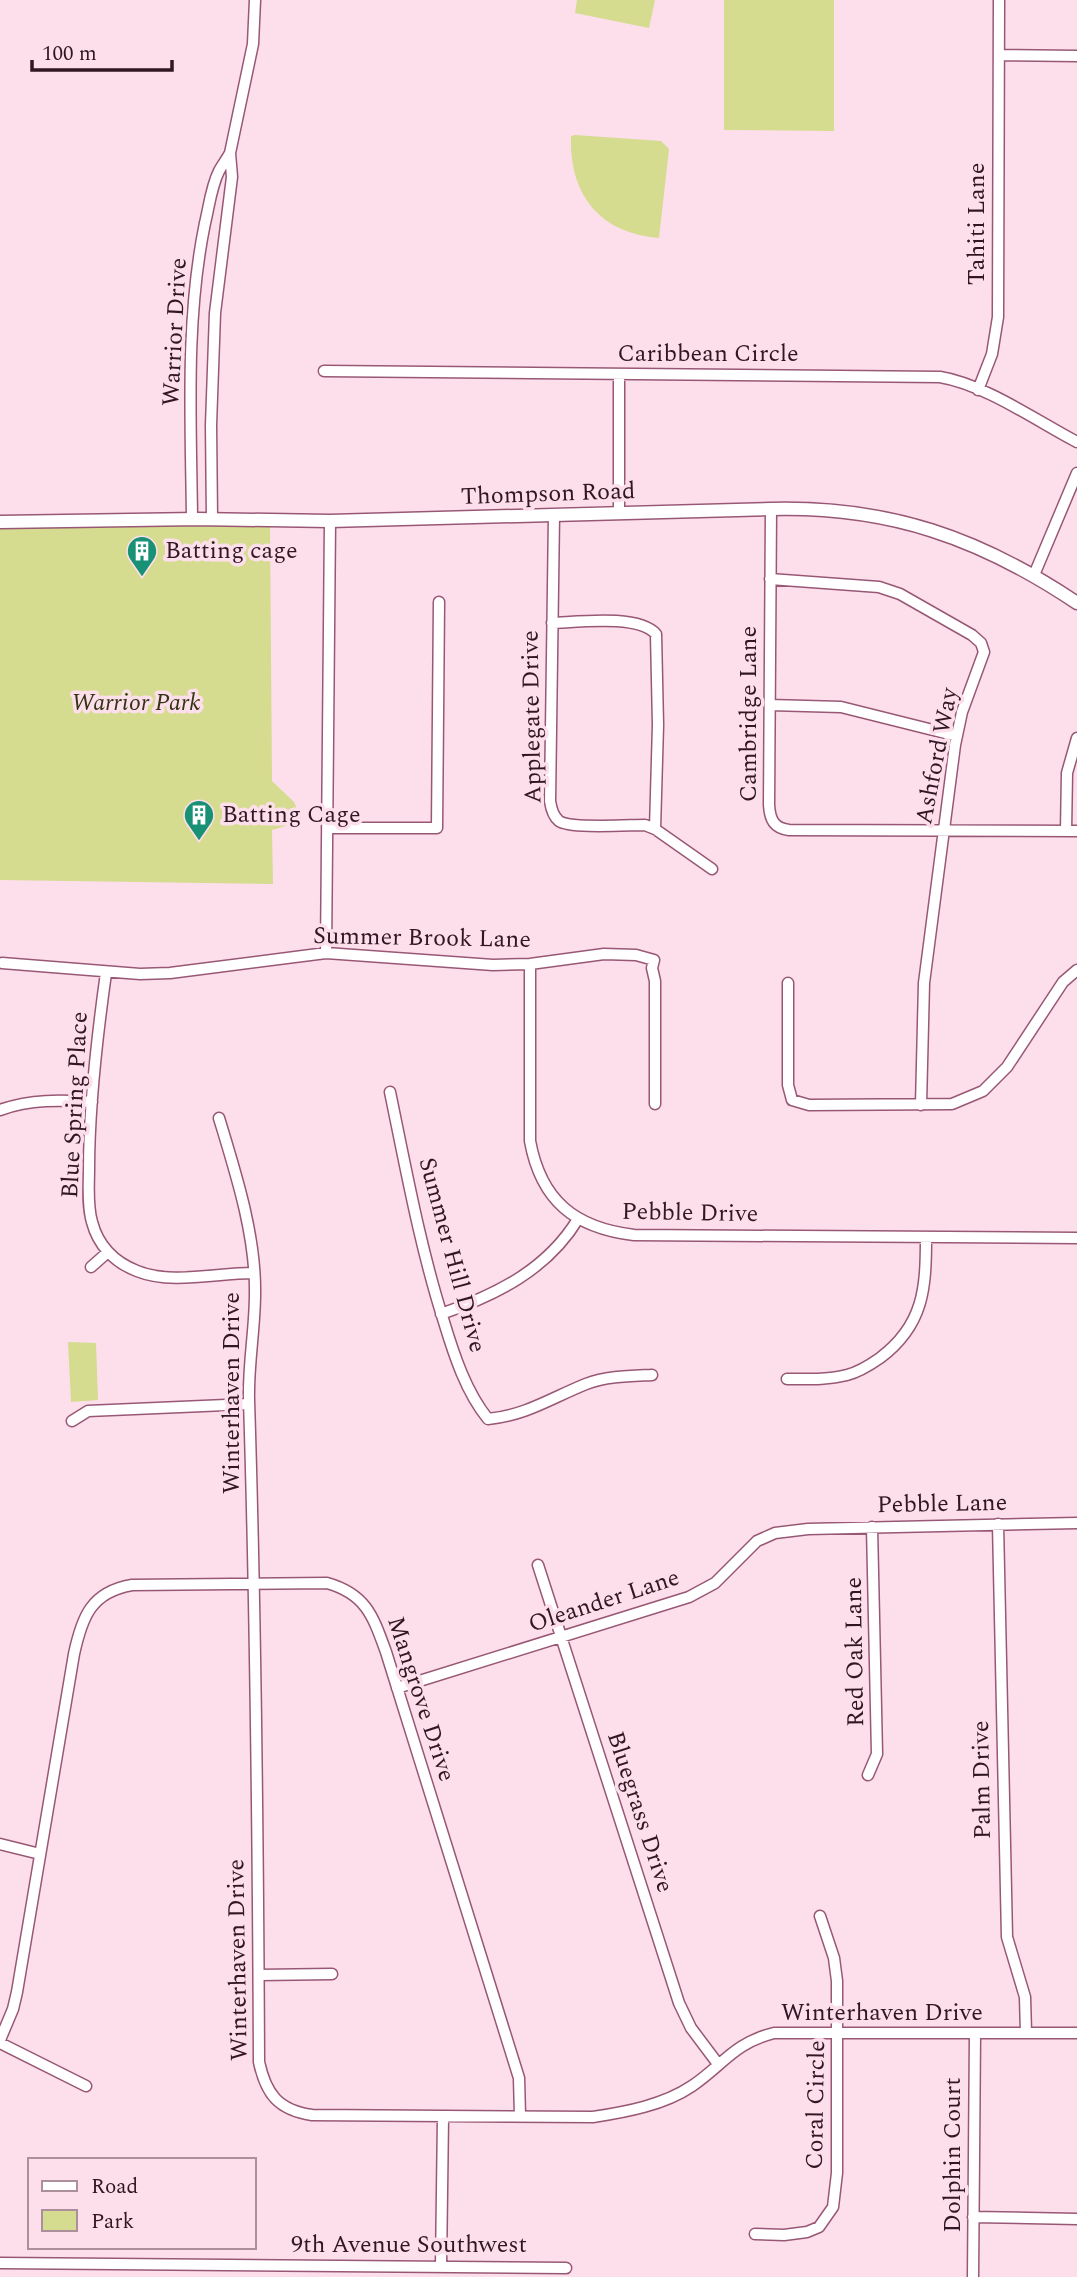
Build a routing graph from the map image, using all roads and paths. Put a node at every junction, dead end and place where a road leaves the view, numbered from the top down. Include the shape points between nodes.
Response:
1 (255, 0) edge
2 (999, 0) edge
3 (999, 55) junction
4 (1077, 55) edge
5 (230, 153) junction
6 (324, 371) dead end
7 (619, 375) junction
8 (978, 390) junction
9 (1077, 442) edge
10 (1077, 473) edge
11 (771, 509) junction
12 (619, 513) junction
13 (554, 514) junction
14 (192, 519) junction
15 (212, 519) junction
16 (330, 521) junction
17 (0, 522) edge
18 (1034, 575) junction
19 (770, 579) junction
20 (439, 602) dead end
21 (1077, 603) edge
22 (552, 622) junction
23 (770, 705) junction
24 (957, 736) junction
25 (1077, 738) edge
26 (327, 828) junction
27 (655, 829) junction
28 (944, 830) junction
29 (1071, 831) edge
30 (712, 869) dead end
31 (327, 953) junction
32 (2, 963) dead end
33 (530, 964) junction
34 (1077, 970) edge
35 (106, 973) junction
36 (788, 983) dead end
37 (390, 1092) dead end
38 (92, 1102) junction
39 (655, 1104) dead end
40 (921, 1105) junction
41 (0, 1110) edge
42 (219, 1118) dead end
43 (578, 1219) junction
44 (926, 1237) junction
45 (1077, 1238) edge
46 (108, 1252) junction
47 (91, 1267) dead end
48 (253, 1273) junction
49 (442, 1314) junction
50 (652, 1375) dead end
51 (787, 1379) dead end
52 (249, 1404) junction
53 (72, 1421) dead end
54 (1077, 1523) edge
55 (998, 1524) junction
56 (872, 1527) junction
57 (808, 1529) joint
58 (538, 1565) dead end
59 (254, 1582) junction
60 (563, 1637) junction
61 (397, 1688) junction
62 (868, 1774) dead end
63 (0, 1844) edge
64 (40, 1854) junction
65 (820, 1916) dead end
66 (332, 1974) dead end
67 (259, 1975) junction
68 (838, 2032) junction
69 (1026, 2033) junction
70 (1077, 2033) edge
71 (975, 2034) junction
72 (0, 2042) edge
73 (718, 2064) junction
74 (86, 2086) dead end
75 (520, 2116) junction
76 (443, 2117) junction
77 (973, 2217) junction
78 (1077, 2219) edge
79 (755, 2234) dead end
80 (0, 2263) edge
81 (441, 2266) junction
82 (566, 2268) dead end
83 (267, 2271) edge
84 (973, 2277) edge

1 - 5 street, Warrior Drive via 253,44
2 - 3 street, Tahiti Lane
3 - 4 street
3 - 8 street, Tahiti Lane via 998,317 992,354
5 - 14 street, Warrior Drive via 213,190 195,287
5 - 15 street, Warrior Drive via 232,177 215,313
6 - 7 street, Caribbean Circle
7 - 8 street, Caribbean Circle via 914,376 949,379
7 - 12 street
8 - 9 street, Caribbean Circle
10 - 18 street
11 - 12 street, Thompson Road
11 - 18 street, Thompson Road via 841,510 905,522 982,548
11 - 19 street, Cambridge Lane
12 - 13 street, Thompson Road
13 - 16 street, Thompson Road
13 - 22 street, Applegate Drive
14 - 15 street, Thompson Road
14 - 17 street, Thompson Road
15 - 16 street, Thompson Road
16 - 26 street
18 - 21 street, Thompson Road
19 - 23 street, Cambridge Lane
19 - 24 street, Ashford Way via 879,587 900,594 979,640 983,657
20 - 26 street via 437,828
22 - 27 street, Applegate Drive via 553,814 563,824 576,826 645,825
22 - 27 street via 631,622 656,634
23 - 24 street via 841,707
23 - 28 street, Cambridge Lane via 770,819 780,828
24 - 28 street, Ashford Way
25 - 29 street via 1067,773
26 - 31 street
27 - 30 street
28 - 29 street, Cambridge Lane
28 - 40 street, Ashford Way via 924,983
31 - 33 street, Summer Brook Lane via 478,965
31 - 35 street, Summer Brook Lane via 170,973
32 - 35 street, Summer Brook Lane
33 - 39 street, Summer Brook Lane via 604,954 654,960
33 - 43 street, Pebble Drive via 530,1142 548,1189
34 - 40 street via 1063,982 1007,1067 989,1086 952,1104
35 - 38 street, Blue Spring Place
36 - 40 street via 792,1100 809,1105
37 - 49 street, Summer Hill Drive
38 - 41 street via 58,1099
38 - 46 street, Blue Spring Place via 90,1209
42 - 48 street, Winterhaven Drive via 250,1237
43 - 44 street, Pebble Drive via 634,1236
43 - 49 street via 555,1250 527,1274 491,1295
44 - 45 street, Pebble Drive
44 - 51 street via 923,1296 898,1343 856,1372 826,1379
46 - 47 street
46 - 48 street via 122,1264 154,1276
48 - 52 street, Winterhaven Drive
49 - 50 street, Summer Hill Drive via 460,1368 488,1419 527,1411 606,1378
52 - 53 street via 88,1411
52 - 59 street, Winterhaven Drive
54 - 55 street, Pebble Lane
55 - 56 street, Pebble Lane
55 - 69 street, Palm Drive via 1007,1937 1023,1988
56 - 57 street, Pebble Lane
56 - 62 street, Red Oak Lane via 877,1754
57 - 60 street, Oleander Lane via 775,1533 757,1542 715,1583 689,1597
58 - 60 street, Bluegrass Drive
59 - 61 street, Mangrove Drive via 327,1583 358,1597 374,1621
59 - 64 street, Mangrove Drive via 150,1583 116,1588 91,1607 77,1637
59 - 67 street, Winterhaven Drive
60 - 61 street, Oleander Lane
60 - 73 street, Bluegrass Drive via 679,2003
61 - 75 street, Mangrove Drive via 519,2078
63 - 64 street
64 - 72 street, Mangrove Drive via 17,1992
65 - 68 street, Coral Circle via 834,1958
66 - 67 street
67 - 76 street, Winterhaven Drive via 259,2062 266,2087 280,2104 312,2115
68 - 71 street, Winterhaven Drive
68 - 73 street, Winterhaven Drive via 763,2036 735,2049
68 - 79 street, Coral Circle via 831,2212 819,2227 807,2232
69 - 70 street, Winterhaven Drive
69 - 71 street, Winterhaven Drive
71 - 77 street, Dolphin Court
72 - 74 street
73 - 75 street, Winterhaven Drive via 682,2092 635,2109 593,2117
75 - 76 street, Winterhaven Drive
76 - 81 street
77 - 78 street
77 - 84 street, Dolphin Court
80 - 83 street, 9th Avenue Southwest
81 - 82 street, 9th Avenue Southwest
81 - 83 street, 9th Avenue Southwest

